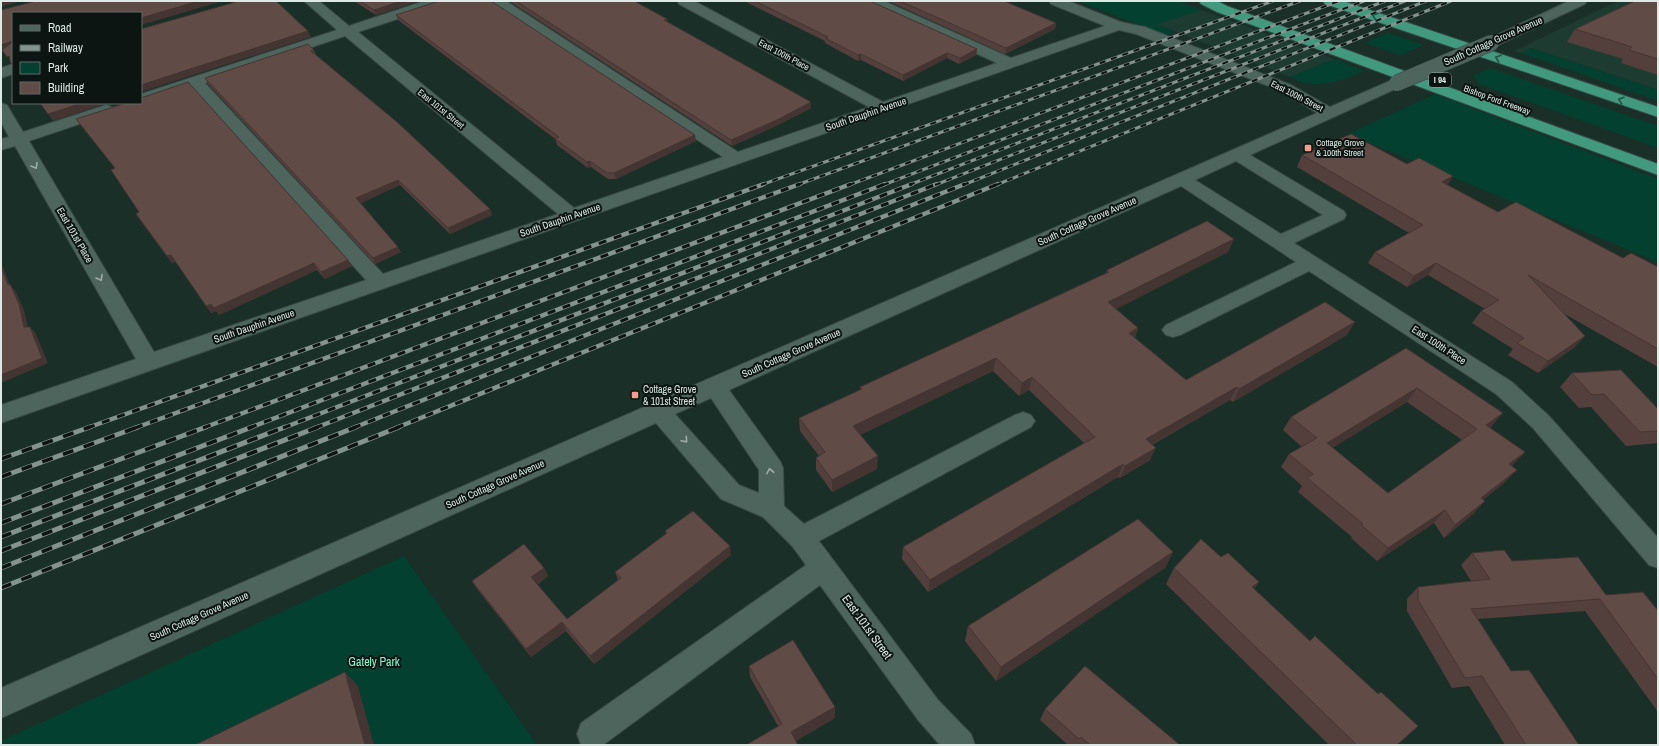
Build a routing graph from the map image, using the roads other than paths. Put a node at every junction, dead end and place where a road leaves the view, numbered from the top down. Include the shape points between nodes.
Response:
1 (311, 1) edge
2 (438, 1) edge
3 (496, 1) edge
4 (684, 1) edge
5 (873, 1) edge
6 (1056, 1) edge
7 (1206, 1) edge
8 (1222, 1) edge
9 (1330, 1) edge
10 (1580, 1) edge
11 (1118, 26) junction
12 (347, 31) junction
13 (1011, 64) junction
14 (12, 69) edge
15 (1, 73) edge
16 (195, 81) junction
17 (142, 99) edge
18 (122, 105) edge
19 (1, 108) edge
20 (883, 108) junction
21 (1658, 112) edge
22 (1329, 113) junction
23 (19, 139) junction
24 (1, 145) edge
25 (1236, 154) junction
26 (1658, 158) edge
27 (737, 159) junction
28 (1658, 170) edge
29 (1181, 178) junction
30 (572, 216) junction
31 (1281, 242) junction
32 (1312, 262) junction
33 (380, 283) junction
34 (1173, 330) dead end
35 (149, 362) junction
36 (715, 386) junction
37 (659, 411) junction
38 (1, 414) edge
39 (1023, 421) dead end
40 (772, 510) junction
41 (801, 538) junction
42 (1658, 557) edge
43 (823, 568) junction
44 (1, 703) edge
45 (592, 734) dead end
46 (960, 745) edge

1 - 12 street, East 101st Street
2 - 12 street
3 - 27 street
4 - 20 street, East 100th Place
5 - 13 street
6 - 11 street, East 100th Street
7 - 28 highway
8 - 26 highway, Bishop Ford Freeway / I 94
21 -> 9 highway
10 - 22 street, South Cottage Grove Avenue, bridge via 1491,43
11 - 13 street, South Dauphin Avenue
11 - 22 street, East 100th Street via 1130,35 1276,95
12 - 16 street
12 - 30 street, East 101st Street
13 - 20 street, South Dauphin Avenue
14 - 15 street
16 - 17 street
16 - 33 street
18 - 23 street
19 - 23 street, East 101st Place
20 - 27 street, South Dauphin Avenue
22 - 25 street, South Cottage Grove Avenue
23 - 24 street
23 -> 35 street, East 101st Place
25 - 29 street, South Cottage Grove Avenue
25 - 31 street via 1336,215
27 - 30 street, South Dauphin Avenue
29 - 31 street, East 100th Place
29 - 36 street, South Cottage Grove Avenue
30 - 33 street, South Dauphin Avenue
31 - 32 street, East 100th Place
32 - 34 street
32 - 42 street, East 100th Place via 1504,388 1541,422
33 - 35 street, South Dauphin Avenue
35 - 38 street, South Dauphin Avenue
36 - 37 street, South Cottage Grove Avenue
40 -> 36 street via 771,468
37 -> 40 street, East 101st Street via 730,492
37 - 44 street, South Cottage Grove Avenue
39 - 41 street
40 - 41 street, East 101st Street
41 - 43 street, East 101st Street
43 - 45 street
43 - 46 street, East 101st Street via 928,710

